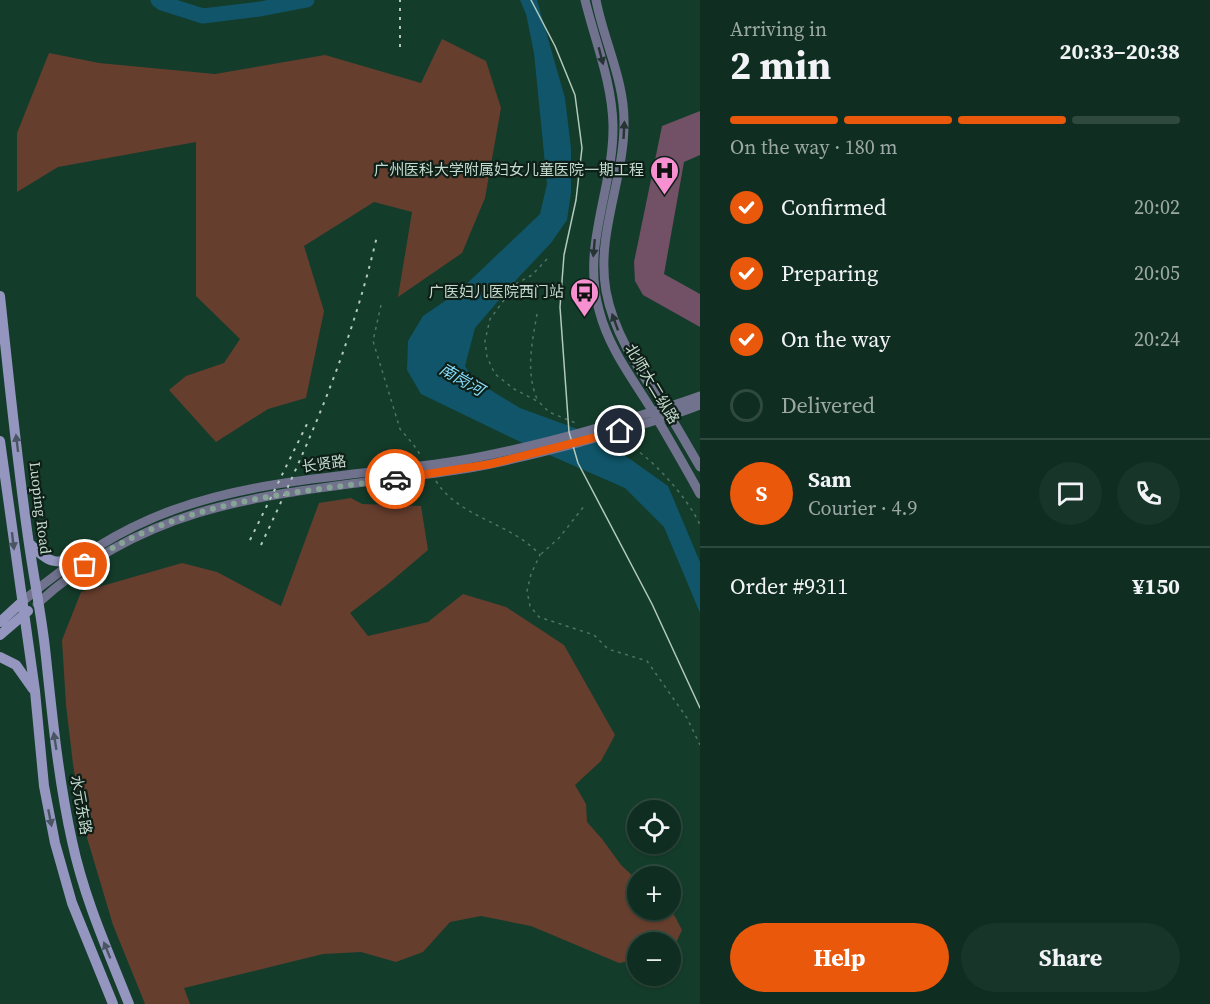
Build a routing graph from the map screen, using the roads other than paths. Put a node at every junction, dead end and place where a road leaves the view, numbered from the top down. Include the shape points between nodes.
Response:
1 (585, 0) edge
2 (596, 0) edge
3 (0, 296) edge
4 (700, 396) edge
5 (700, 405) edge
6 (652, 412) junction
7 (668, 413) junction
8 (659, 421) junction
9 (619, 427) junction
10 (0, 441) edge
11 (700, 467) edge
12 (700, 494) edge
13 (29, 543) junction
14 (112, 543) junction
15 (82, 556) junction
16 (35, 590) junction
17 (23, 601) junction
18 (37, 604) junction
19 (24, 614) junction
20 (0, 622) edge
21 (0, 635) edge
22 (0, 657) edge
23 (35, 691) junction
24 (113, 1004) edge
25 (129, 1004) edge

1 -> 6 street, 北师大二纵路 via 606,75 613,125 593,249 594,285 611,344
7 -> 2 street, 北师大二纵路 via 624,345 606,291 605,248 622,158 624,124 622,96
13 -> 3 main road, Luoping Road
4 - 7 street
5 - 7 street
6 - 7 street
6 - 8 street, 北师大二纵路
6 - 9 street
7 - 8 street
7 - 11 street, 北师大二纵路
8 - 9 street
8 - 12 street, 北师大二纵路
9 - 14 street, 长贤路 via 491,464 232,503
10 -> 17 main road, Luoping Road
13 - 15 main road via 50,561 64,562
13 - 16 main road, Luoping Road
14 - 15 street
14 - 18 street
15 - 16 street
16 - 17 street
16 - 18 main road, Luoping Road
17 - 19 main road, Luoping Road
17 - 20 main road
18 - 19 main road
25 -> 18 main road, 水元东路 via 96,921 72,842
19 - 21 main road
19 - 23 main road
22 - 23 main road via 16,665
23 -> 24 main road via 44,786 60,866

